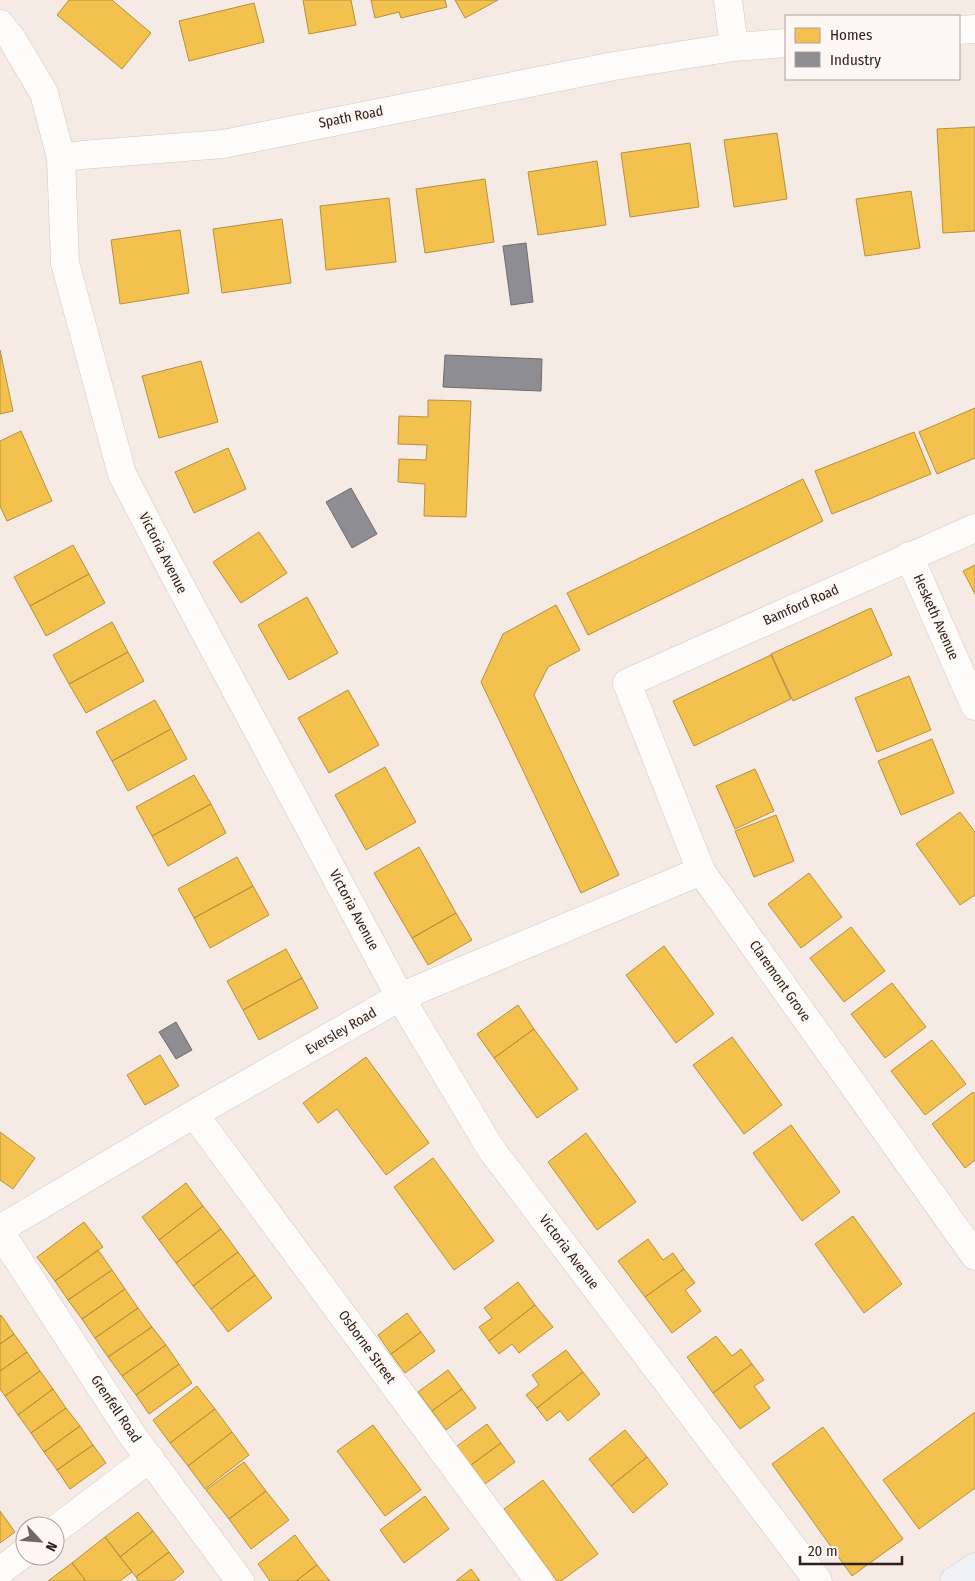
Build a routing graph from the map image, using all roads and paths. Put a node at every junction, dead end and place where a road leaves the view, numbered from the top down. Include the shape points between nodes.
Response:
1 (728, 0) edge
2 (0, 24) edge
3 (975, 29) edge
4 (960, 30) edge
5 (785, 43) edge
6 (734, 47) junction
7 (62, 158) junction
8 (975, 528) edge
9 (909, 556) junction
10 (627, 683) joint
11 (975, 706) edge
12 (701, 870) junction
13 (400, 997) junction
14 (194, 1114) junction
15 (0, 1231) edge
16 (975, 1256) edge
17 (150, 1458) junction
18 (65, 1522) edge
19 (15, 1560) edge
20 (975, 1567) edge
21 (0, 1571) edge
22 (240, 1581) edge
23 (539, 1581) edge
24 (818, 1581) edge
25 (954, 1581) edge

1 - 6 street
2 - 7 street via 44,93
3 - 4 street
5 - 6 street, Spath Road
6 - 7 street, Spath Road via 614,66 223,144
7 - 13 street, Victoria Avenue via 65,263 122,474
8 - 9 street, Bamford Road
9 - 10 street, Bamford Road
9 - 11 street, Hesketh Avenue
10 - 12 street, Claremont Grove
12 - 13 street, Eversley Road
12 - 16 street, Claremont Grove
13 - 14 street, Eversley Road
13 - 24 street, Victoria Avenue via 491,1149
14 - 15 street, Eversley Road
14 - 23 street, Osborne Street
15 - 17 street, Grenfell Road
17 - 18 street
17 - 22 street, Grenfell Road
19 - 21 street
20 - 25 main road

